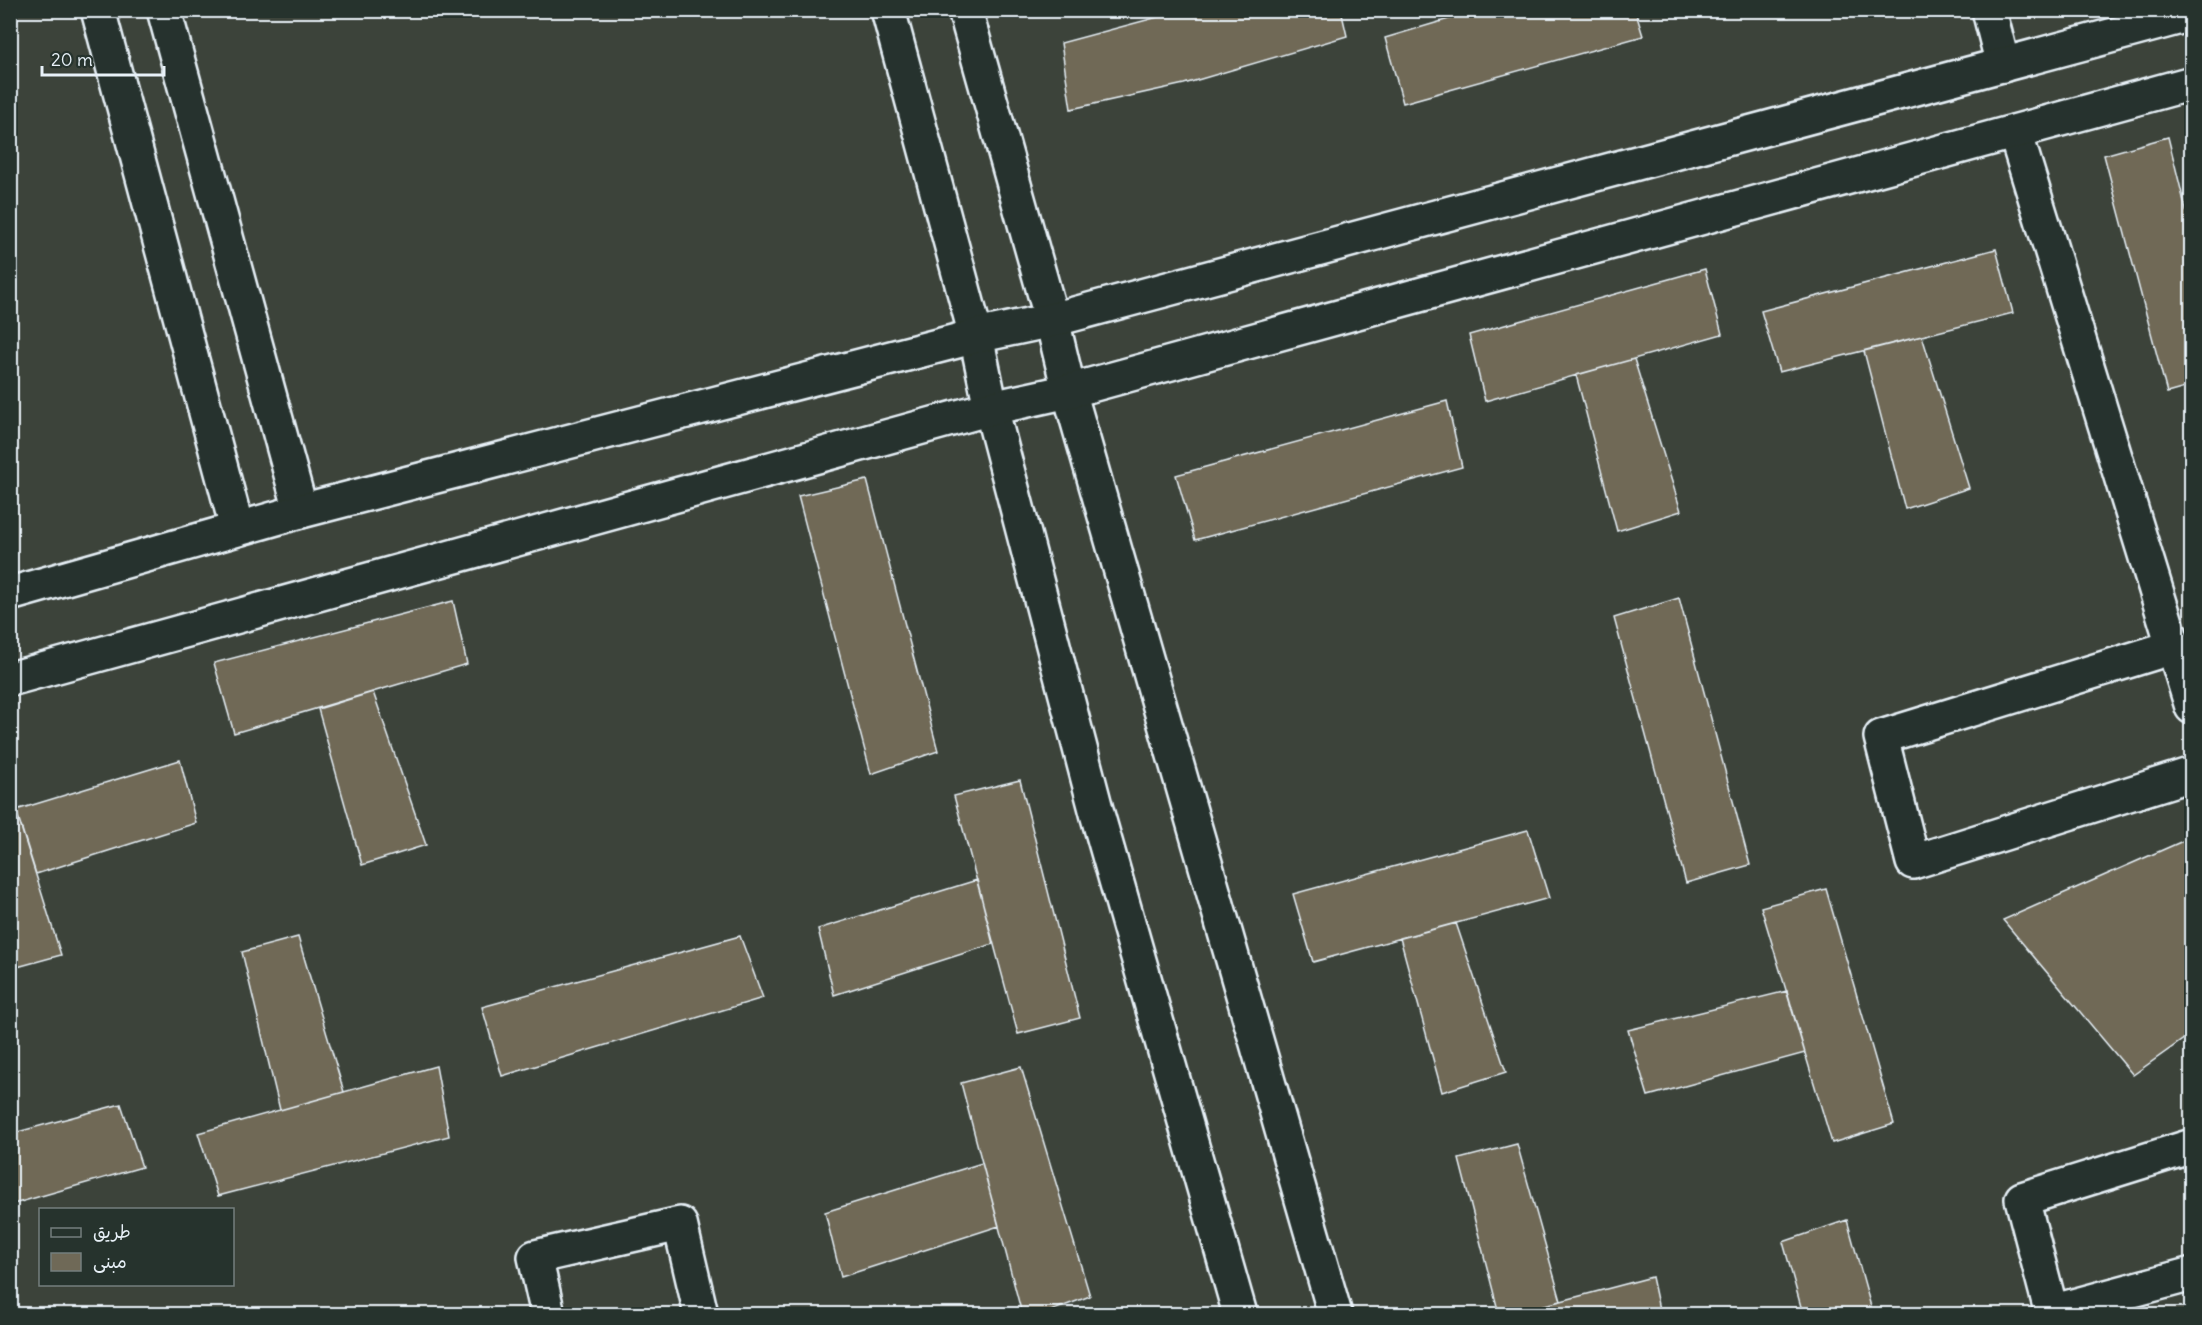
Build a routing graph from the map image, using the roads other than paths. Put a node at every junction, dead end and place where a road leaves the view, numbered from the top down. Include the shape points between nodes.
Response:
1 (98, 10) edge
2 (164, 10) edge
3 (888, 10) edge
4 (965, 10) edge
5 (1989, 10) edge
6 (2192, 14) edge
7 (2003, 65) junction
8 (2192, 83) edge
9 (2015, 132) junction
10 (1052, 320) junction
11 (976, 336) junction
12 (1069, 391) junction
13 (991, 408) junction
14 (301, 511) junction
15 (237, 528) junction
16 (10, 594) edge
17 (2173, 647) junction
18 (10, 679) edge
19 (2192, 707) edge
20 (2192, 774) edge
21 (2192, 1146) edge
22 (2192, 1274) edge
23 (2051, 1313) edge
24 (548, 1314) edge
25 (701, 1314) edge
26 (1240, 1314) edge
27 (1335, 1314) edge

1 - 15 street
2 - 14 street
3 - 11 street
4 - 10 street
5 - 7 street
6 - 7 street
7 - 10 street
8 - 9 street
9 - 12 street
9 - 17 street
10 - 11 street
10 - 12 street
11 - 13 street
11 - 14 street
12 - 13 street
12 - 27 street
13 - 18 street
13 - 26 street via 1098,817
14 - 15 street
15 - 16 street
17 - 19 street
17 - 20 street via 1881,737 1913,862
21 - 23 street via 2022,1199
22 - 23 street
24 - 25 street via 535,1257 680,1224

